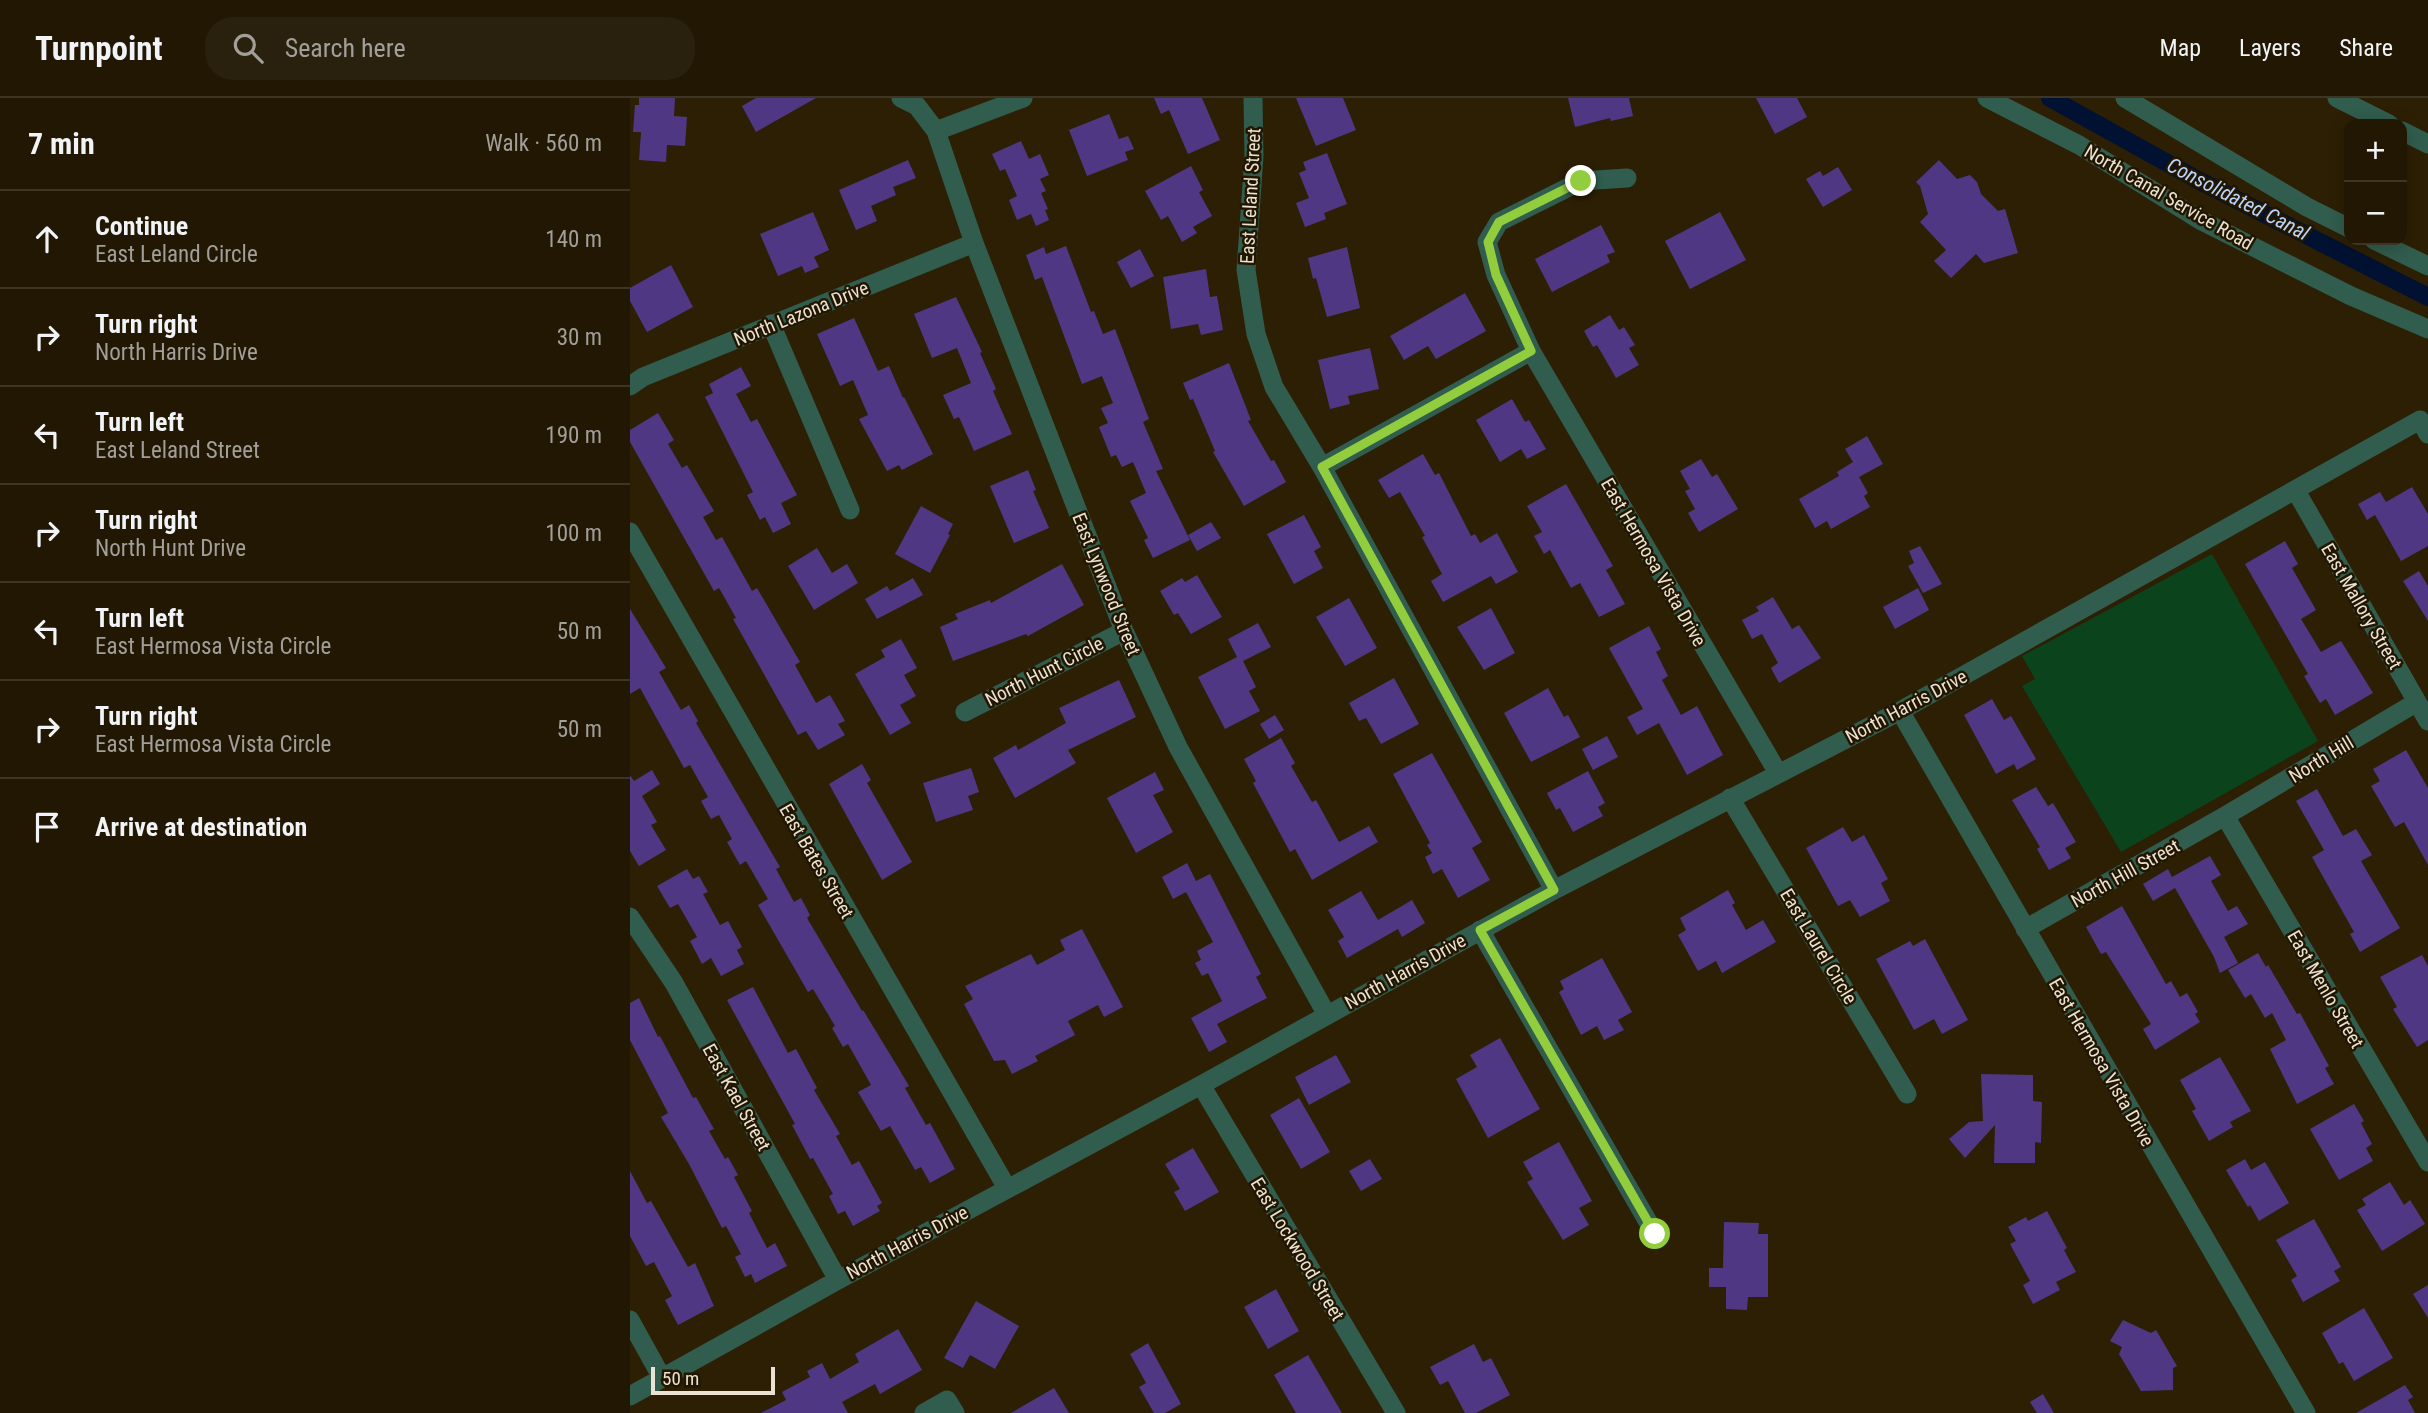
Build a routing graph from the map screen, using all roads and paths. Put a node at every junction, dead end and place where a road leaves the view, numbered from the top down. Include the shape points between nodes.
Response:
1 (901, 98) edge
2 (1023, 98) edge
3 (1253, 98) edge
4 (1987, 98) edge
5 (2125, 98) edge
6 (2337, 98) edge
7 (2379, 119) edge
8 (936, 131) junction
9 (2407, 134) edge
10 (2428, 144) edge
11 (1627, 178) dead end
12 (2344, 226) edge
13 (974, 243) junction
14 (2384, 245) edge
15 (2428, 266) edge
16 (771, 324) junction
17 (2428, 329) edge
18 (1531, 351) junction
19 (630, 386) edge
20 (2424, 427) edge
21 (1322, 467) junction
22 (2295, 491) junction
23 (850, 510) dead end
24 (630, 533) edge
25 (1124, 631) junction
26 (2417, 702) junction
27 (1900, 711) junction
28 (965, 712) dead end
29 (2428, 721) edge
30 (1778, 773) junction
31 (1730, 798) junction
32 (2225, 817) junction
33 (1554, 890) junction
34 (630, 917) edge
35 (2025, 929) junction
36 (1480, 930) junction
37 (1327, 1015) junction
38 (1201, 1085) junction
39 (1907, 1094) dead end
40 (2428, 1162) edge
41 (1007, 1188) junction
42 (1655, 1234) dead end
43 (838, 1280) junction
44 (630, 1320) edge
45 (662, 1378) junction
46 (630, 1396) edge
47 (951, 1407) edge
48 (924, 1413) edge
49 (1396, 1413) edge
50 (2305, 1413) edge

1 - 8 street via 917,106
2 - 8 street
3 - 21 street, East Leland Street via 1246,270 1256,334 1274,387
4 - 17 street, North Canal Service Road via 2079,145 2200,220
5 - 12 street
6 - 7 street
8 - 13 street, East Lynwood Street
9 - 10 street
11 - 18 street, East Hermosa Vista Drive via 1581,181 1499,222 1488,242 1490,253
13 - 16 street, North Lazona Drive
13 - 25 street, East Lynwood Street
14 - 15 street
16 - 19 street, North Lazona Drive
16 - 23 street
18 - 21 street
18 - 30 street, East Hermosa Vista Drive
20 - 22 street, North Harris Drive via 2367,450
21 - 33 street, East Leland Street
22 - 26 street, East Mallory Street
22 - 27 street, North Harris Drive
24 - 41 street, East Bates Street
25 - 28 street, North Hunt Circle
25 - 37 street, East Lynwood Street via 1178,747
26 - 29 street, East Mallory Street
26 - 32 street, North Hill
27 - 30 street, North Harris Drive
27 - 35 street, East Hermosa Vista Drive
30 - 31 street, North Harris Drive
31 - 33 street, North Harris Drive
31 - 39 street, East Laurel Circle
32 - 35 street, North Hill Street
32 - 40 street, East Menlo Street
33 - 36 street, North Harris Drive
34 - 43 street, East Kael Street via 674,983
35 - 50 street, East Hermosa Vista Drive
36 - 37 street, North Harris Drive
36 - 42 street
37 - 38 street, North Harris Drive
38 - 41 street, North Harris Drive
38 - 49 street, East Lockwood Street
41 - 43 street, North Harris Drive
43 - 45 street, North Harris Drive
44 - 45 street
45 - 46 street, North Harris Drive
47 - 48 street

